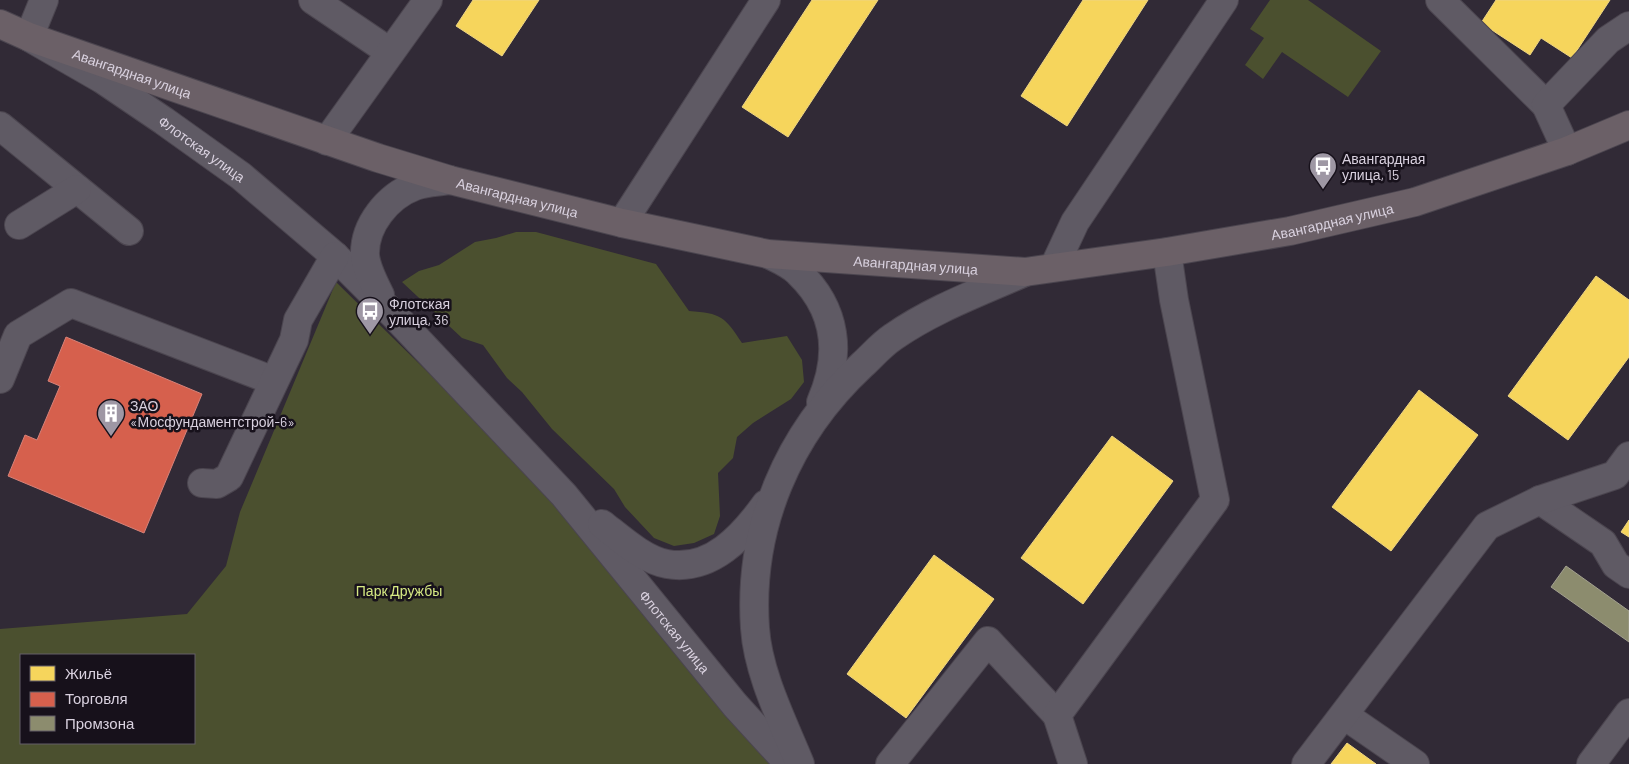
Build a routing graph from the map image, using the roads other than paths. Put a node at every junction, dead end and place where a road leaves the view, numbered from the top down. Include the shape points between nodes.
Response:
1 (44, 0) edge
2 (313, 0) edge
3 (428, 0) edge
4 (766, 0) edge
5 (1224, 0) edge
6 (1440, 0) edge
7 (0, 24) edge
8 (1629, 26) edge
9 (29, 37) junction
10 (390, 52) junction
11 (1546, 105) junction
12 (1629, 125) edge
13 (0, 126) edge
14 (327, 141) junction
15 (1567, 151) junction
16 (450, 180) junction
17 (77, 189) junction
18 (622, 223) junction
19 (19, 225) dead end
20 (129, 232) dead end
21 (1167, 252) junction
22 (768, 254) junction
23 (335, 256) junction
24 (1054, 268) junction
25 (1024, 272) junction
26 (384, 303) junction
27 (0, 379) edge
28 (274, 382) junction
29 (812, 421) junction
30 (1629, 456) edge
31 (202, 483) dead end
32 (564, 494) junction
33 (772, 497) junction
34 (1540, 500) junction
35 (1629, 574) edge
36 (1629, 713) edge
37 (1344, 714) junction
38 (1057, 715) junction
39 (790, 764) edge
40 (800, 764) edge
41 (890, 764) edge
42 (1073, 764) edge
43 (1306, 764) edge
44 (1415, 764) edge
45 (1591, 764) edge

1 - 9 street
2 - 10 street
3 - 10 street
4 - 18 street
5 - 24 street via 1075,222
6 - 11 street
7 - 9 main road, Флотская улица
8 - 11 street via 1608,40
9 - 14 main road, Авангардная улица
9 - 23 street, Флотская улица via 102,79 218,159
10 - 14 street
11 - 15 street
12 - 15 main road, Авангардная улица
13 - 17 street
14 - 16 main road, Авангардная улица
15 - 21 main road, Авангардная улица via 1415,202 1290,231
16 - 18 main road, Авангардная улица
16 - 26 street, Флотская улица via 415,186 379,212 369,232 365,255
17 - 19 street
17 - 20 street
18 - 22 main road, Авангардная улица
21 - 24 main road, Авангардная улица
21 - 38 street via 1215,500
22 - 25 main road, Авангардная улица
22 - 29 street via 797,271 818,296 829,317 835,350 831,379
23 - 26 street, Флотская улица
23 - 28 street via 298,320 294,340
24 - 25 main road, Авангардная улица
25 - 29 street, Авангардная улица via 949,305 892,338 848,378
26 - 32 street, Флотская улица
27 - 28 street via 18,335 71,303
28 - 31 street via 229,477 217,484
29 - 33 street, Авангардная улица via 788,459
30 - 34 street via 1615,475
32 - 33 street, Флотская улица via 636,550 667,564 696,563 721,552 745,533
32 - 39 street, Флотская улица via 735,705
33 - 40 street, Авангардная улица via 756,572 755,630 767,682
34 - 35 street via 1603,543 1616,565
34 - 37 street via 1487,526
36 - 45 street
37 - 43 street
37 - 44 street
38 - 41 street via 988,641
38 - 42 street

